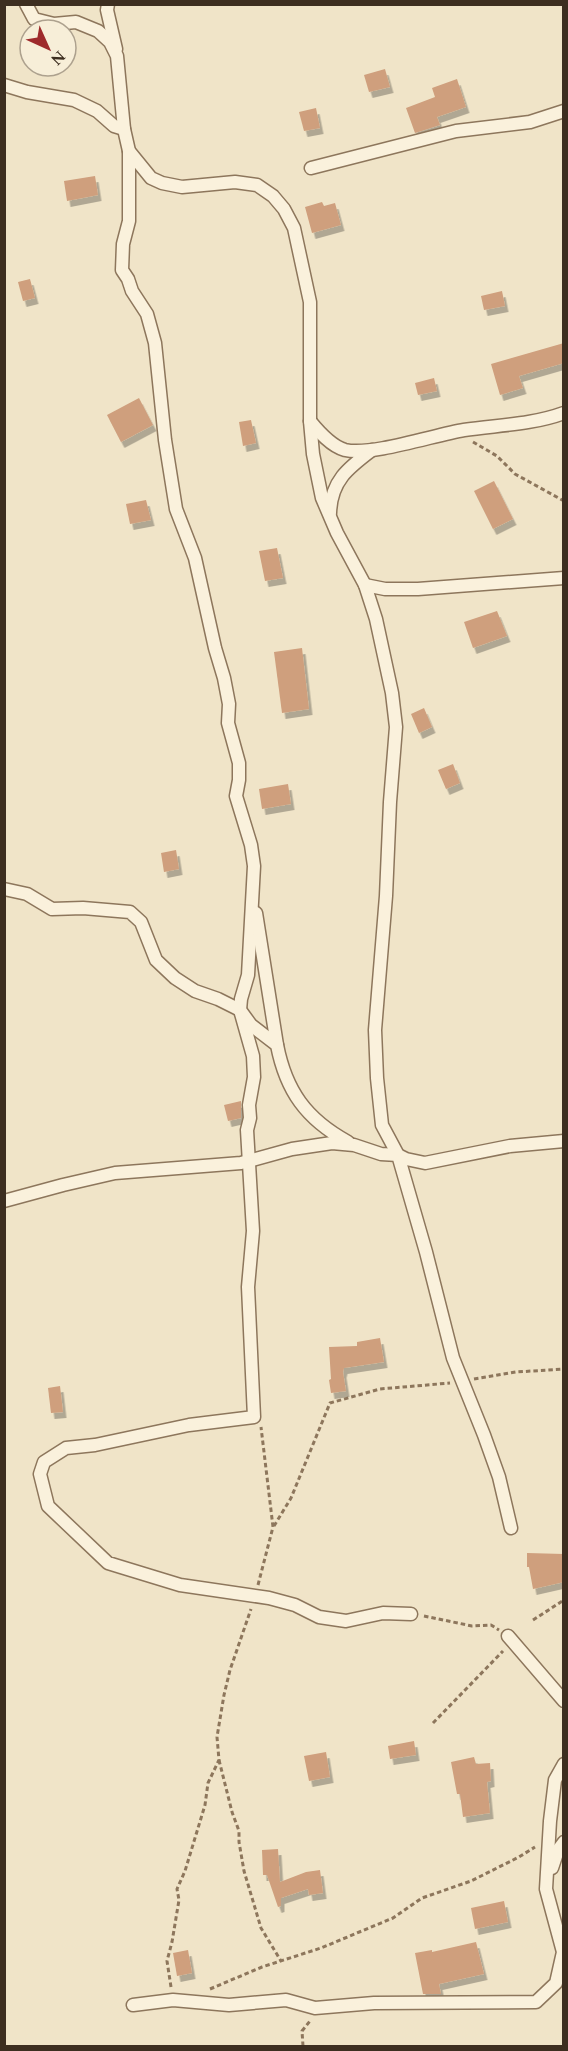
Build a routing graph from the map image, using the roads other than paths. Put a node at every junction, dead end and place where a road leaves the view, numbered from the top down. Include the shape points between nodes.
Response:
1 (26, 4) edge
2 (108, 4) edge
3 (117, 56) junction
4 (4, 85) edge
5 (564, 111) edge
6 (124, 129) junction
7 (129, 151) junction
8 (311, 168) dead end
9 (564, 413) edge
10 (310, 421) junction
11 (372, 450) junction
12 (329, 516) junction
13 (564, 578) edge
14 (365, 585) junction
15 (4, 889) edge
16 (254, 901) junction
17 (240, 1011) junction
18 (277, 1045) junction
19 (564, 1141) edge
20 (354, 1145) junction
21 (398, 1155) junction
22 (249, 1161) junction
23 (4, 1201) edge
24 (511, 1528) dead end
25 (411, 1614) road end
26 (508, 1636) road end
27 (564, 1701) edge
28 (564, 1764) edge
29 (564, 1842) edge
30 (546, 1888) junction
31 (564, 1921) edge
32 (133, 2005) dead end

1 - 3 street via 34,19 54,24 76,22 98,31
2 - 3 street
3 - 6 street
4 - 6 street via 74,100
5 - 8 street via 530,122 456,131
6 - 7 street
7 - 10 street via 151,178 162,183 182,187 235,182 257,185 284,209 294,228 310,302
7 - 16 street via 129,221 122,270 147,314 154,343 176,509 195,558 229,704 228,723 239,763 236,796 251,845
9 - 11 street via 544,420 464,430
10 - 11 street via 330,442 345,450
10 - 12 street via 313,454
11 - 12 street via 343,475 331,495
12 - 14 street
13 - 14 street via 418,590
14 - 21 street via 376,619 396,727 375,1030 382,1125
15 - 17 street via 27,894 52,909 130,912 141,922 156,960 175,978
16 - 17 street via 248,975
16 - 18 street
17 - 18 street
17 - 22 street via 254,1056 247,1130
18 - 20 street via 292,1093 328,1131
19 - 21 street via 510,1146 425,1163
20 - 21 street
20 - 22 street via 332,1143 292,1149
21 - 24 street via 453,1358 499,1477
22 - 23 street via 115,1173
22 - 25 street via 253,1231 248,1287 254,1418 189,1425 66,1448 44,1462 40,1474 48,1506 108,1563 180,1584 295,1605 319,1617 346,1621 383,1613
26 - 27 street
28 - 30 street via 555,1780
29 - 30 street
30 - 31 street
30 - 32 street via 563,1952 556,1983 536,2002 374,2003 315,2008 286,2000 229,2005 173,2000

